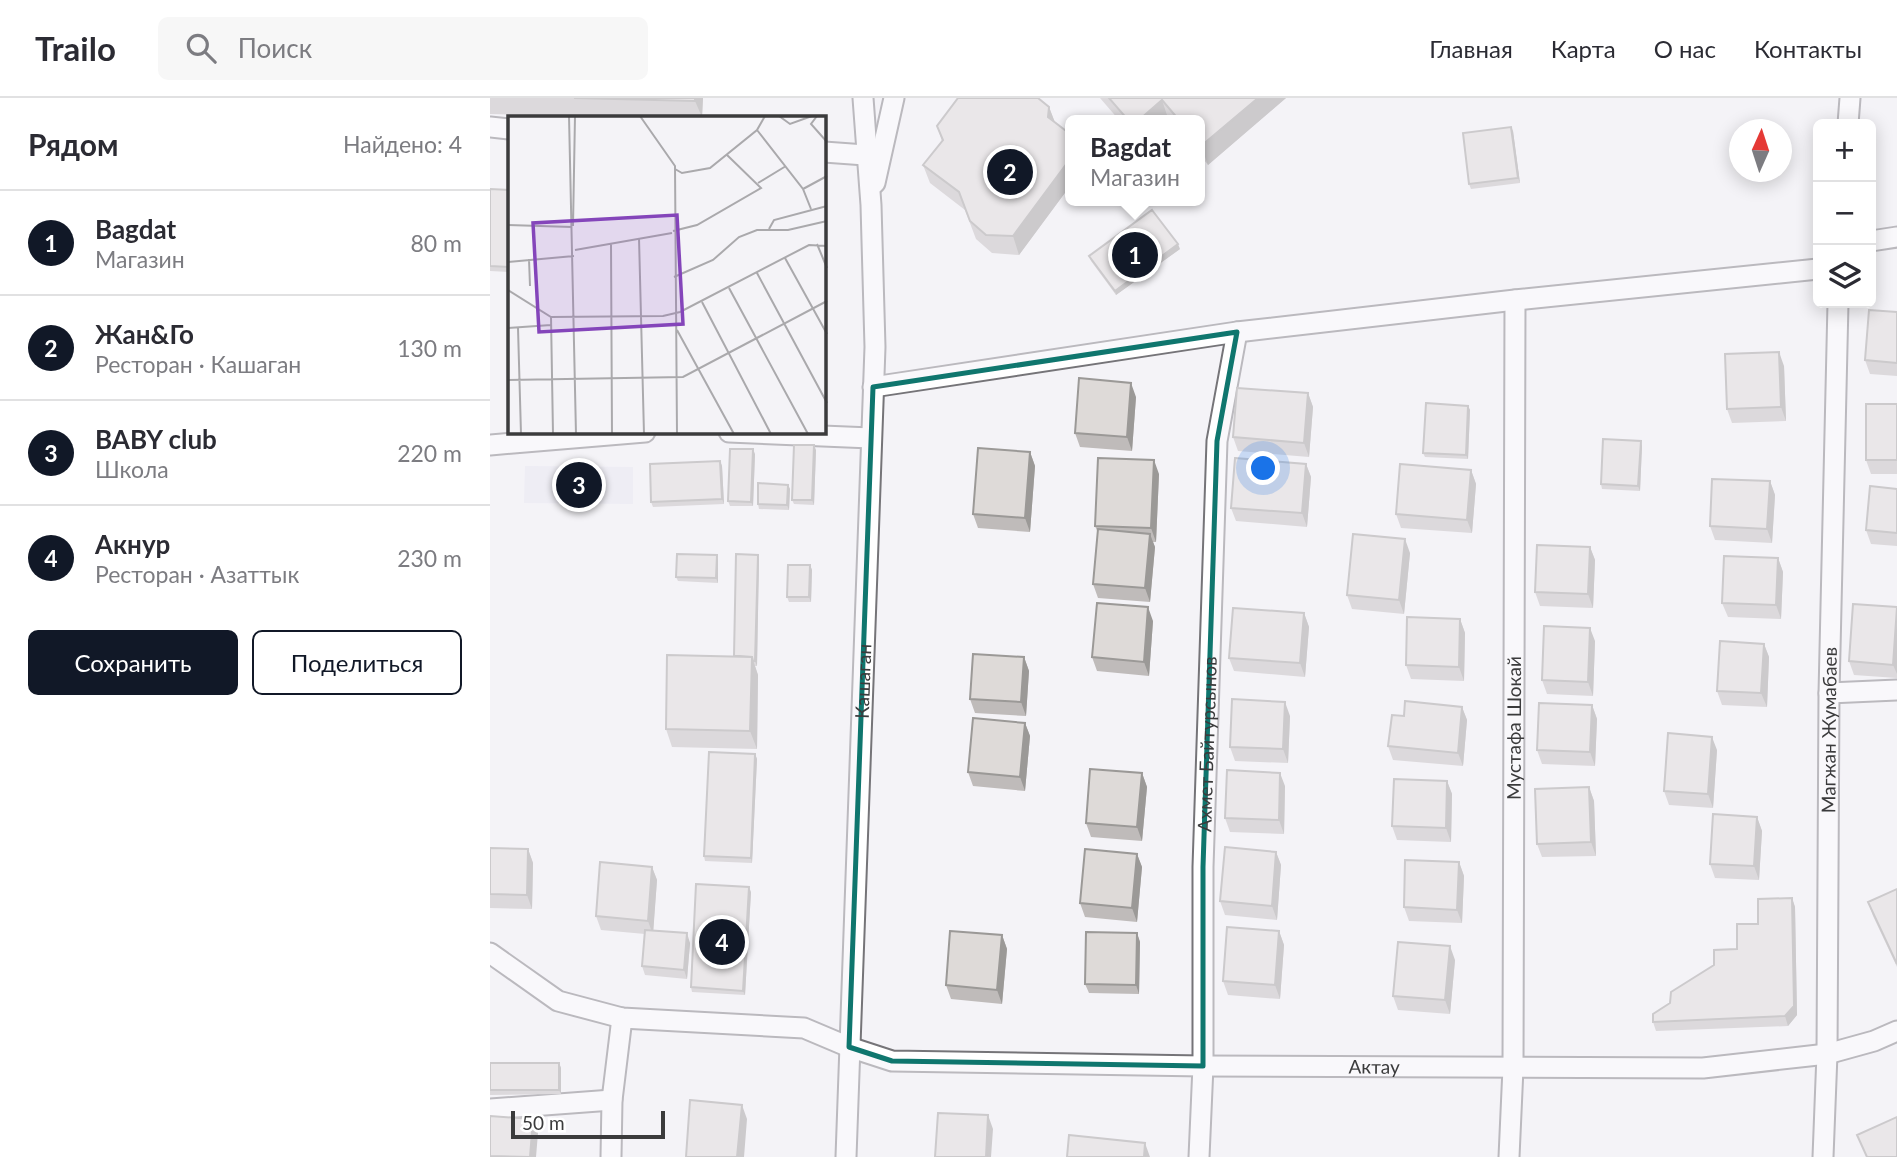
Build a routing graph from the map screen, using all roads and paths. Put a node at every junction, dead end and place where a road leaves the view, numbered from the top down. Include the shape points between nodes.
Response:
1 (863, 98) edge
2 (894, 98) edge
3 (1850, 98) edge
4 (1848, 119) edge
5 (490, 127) edge
6 (508, 129) edge
7 (826, 152) edge
8 (874, 155) junction
9 (1897, 237) edge
10 (1876, 240) edge
11 (1813, 270) edge
12 (1515, 300) junction
13 (1838, 308) edge
14 (1237, 332) junction
15 (873, 387) junction
16 (621, 434) edge
17 (776, 434) edge
18 (871, 438) junction
19 (490, 445) edge
20 (1897, 690) edge
21 (1829, 693) junction
22 (490, 953) edge
23 (622, 1018) junction
24 (1897, 1031) edge
25 (849, 1047) junction
26 (1827, 1054) junction
27 (1203, 1066) junction
28 (1513, 1068) junction
29 (612, 1100) junction
30 (490, 1109) edge
31 (611, 1157) edge
32 (846, 1157) edge
33 (1199, 1157) edge
34 (1508, 1157) edge
35 (1823, 1157) edge

1 - 8 street
2 - 8 street
3 - 4 street
5 - 6 street
7 - 8 street
8 - 15 street, Кашаган
9 - 10 street
11 - 12 street
12 - 14 street
12 - 28 street, Мустафа Шокай
13 - 21 street, Магжан Жумабаев
14 - 15 street
14 - 27 street, Ахмет Байтурсынов via 1217,441 1203,867
15 - 18 street, Кашаган
16 - 19 street
17 - 18 street
18 - 25 street, Кашаган
20 - 21 street
21 - 26 street, Магжан Жумабаев
22 - 23 street, Актау via 558,1001
23 - 25 street, Актау via 804,1028
23 - 29 street
24 - 26 street, Актау
25 - 27 street, Актау via 892,1061
25 - 32 street, Кашаган
26 - 28 street, Актау via 1703,1068
26 - 35 street, Магжан Жумабаев
27 - 28 street, Актау
27 - 33 street, Ахмет Байтурсынов
28 - 34 street, Мустафа Шокай
29 - 30 street
29 - 31 street

